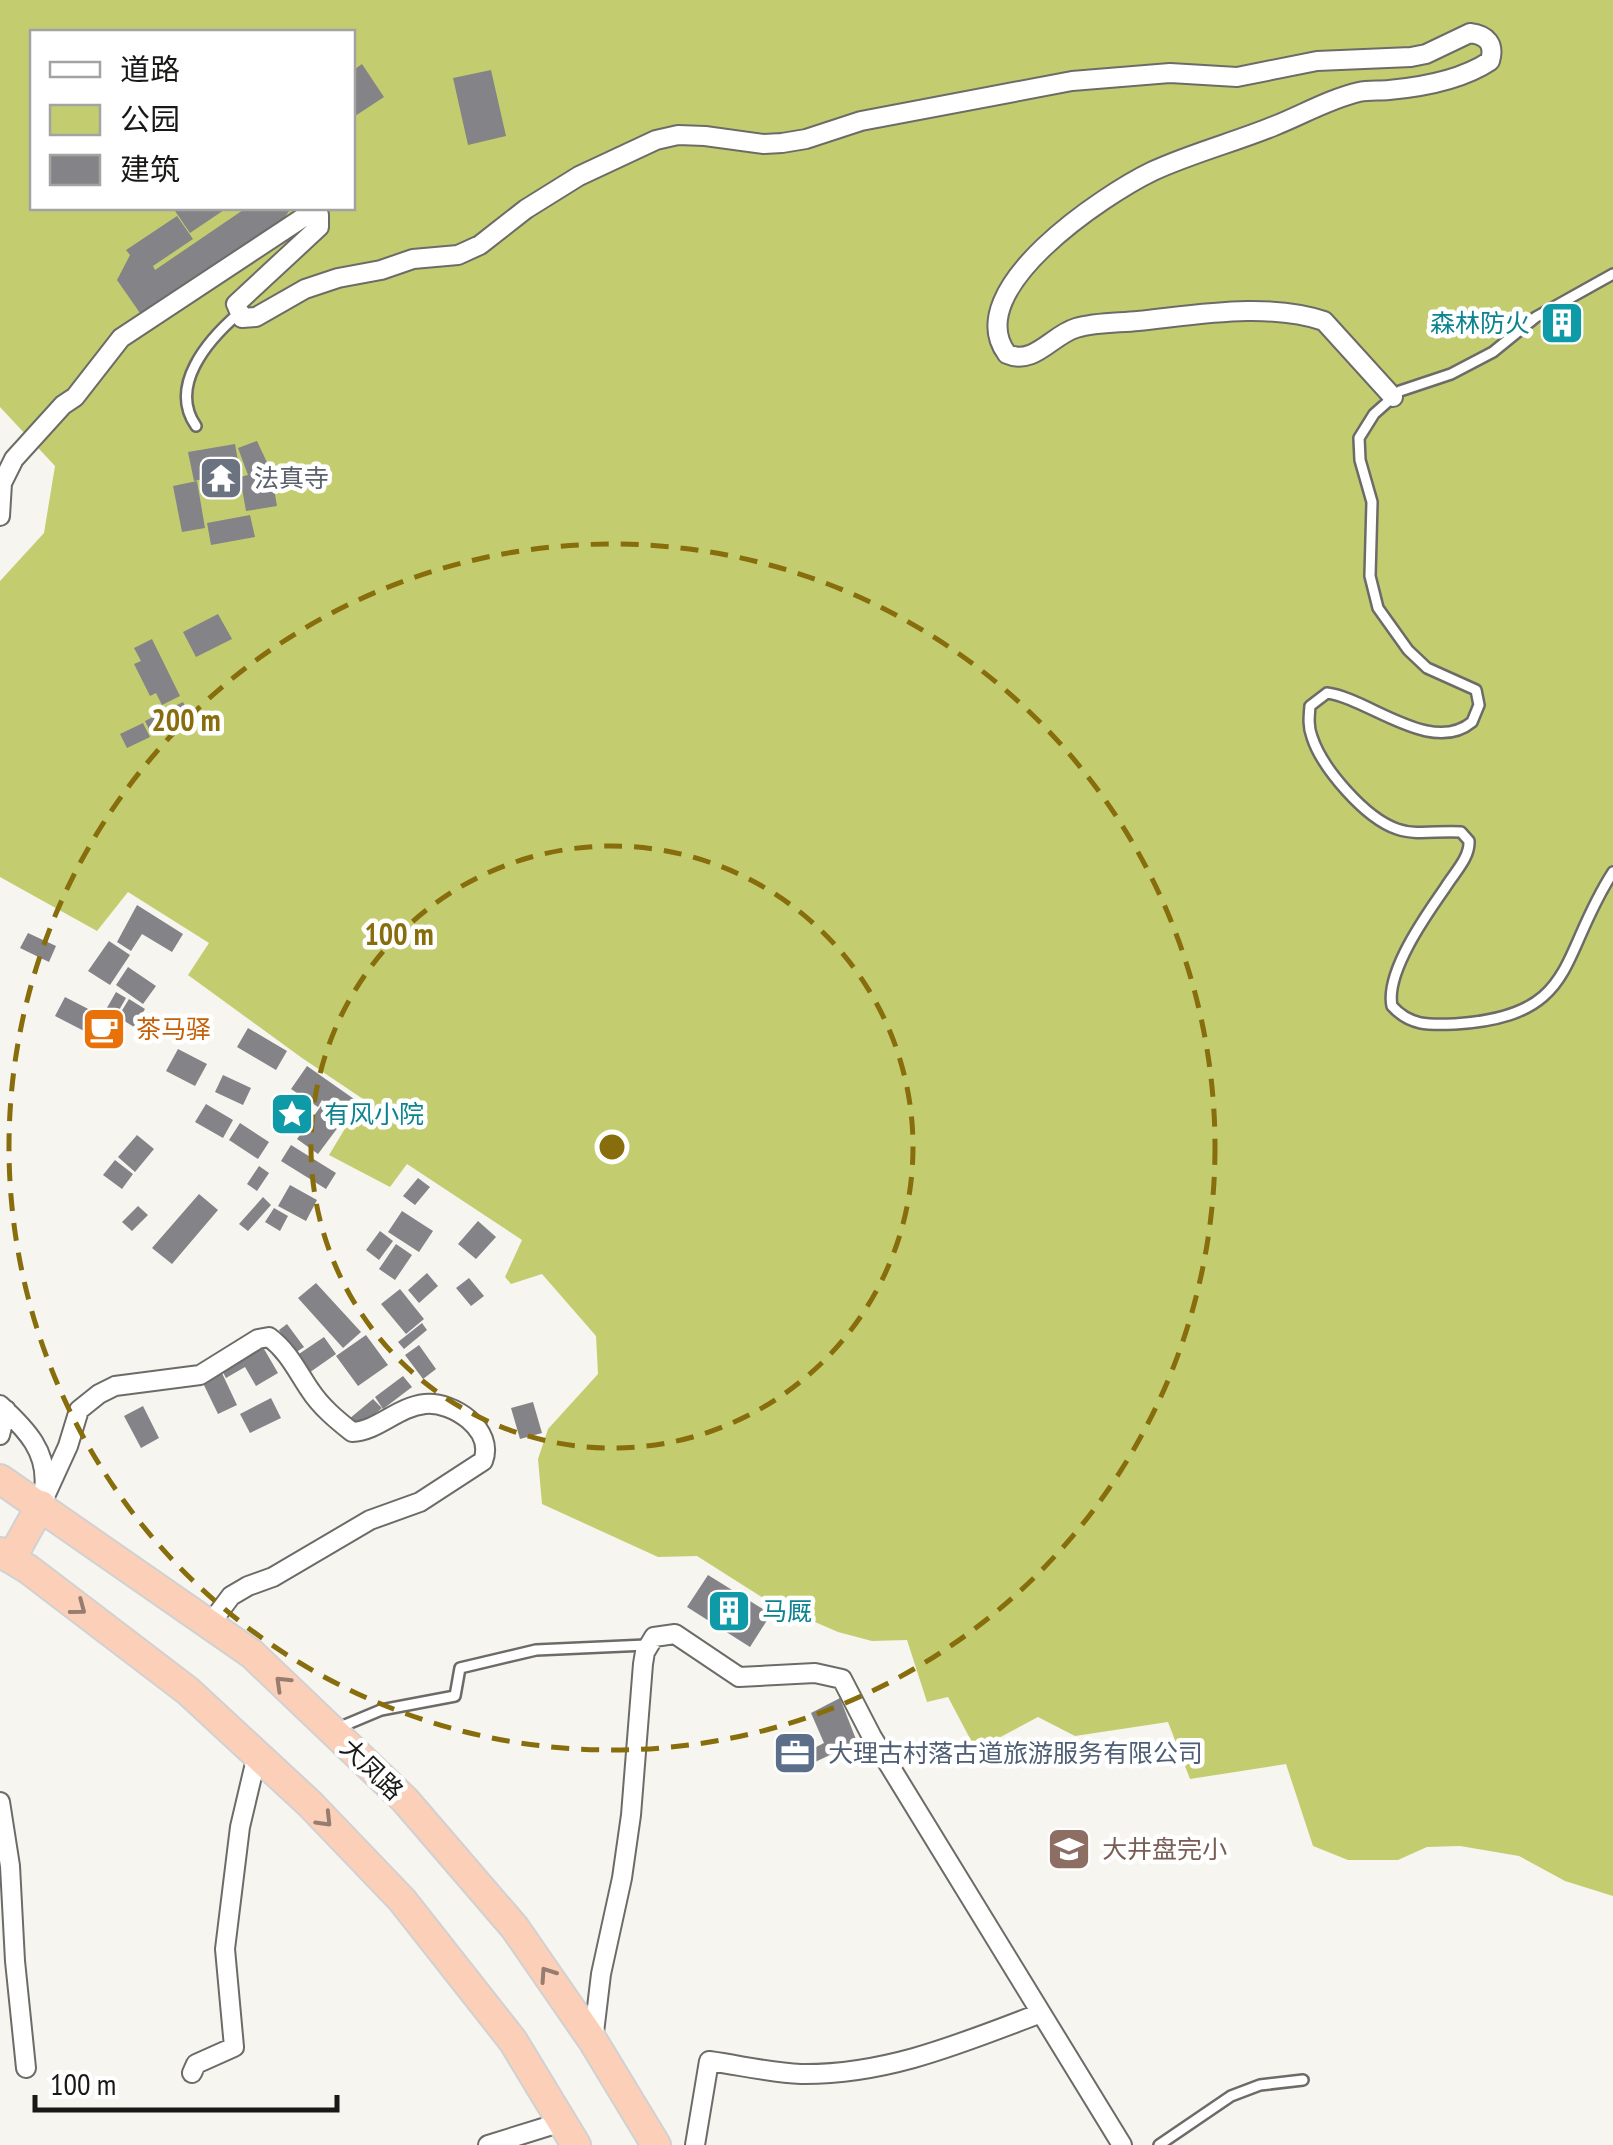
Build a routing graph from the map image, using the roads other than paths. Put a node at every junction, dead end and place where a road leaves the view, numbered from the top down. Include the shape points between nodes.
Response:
1 (1613, 274) edge
2 (238, 314) junction
3 (1393, 397) junction
4 (196, 426) dead end
5 (0, 516) edge
6 (1613, 872) edge
7 (3, 1407) edge
8 (0, 1436) edge
9 (0, 1479) edge
10 (42, 1505) junction
11 (4, 1559) edge
12 (210, 1624) junction
13 (649, 1644) junction
14 (332, 1731) junction
15 (257, 1755) junction
16 (0, 1802) edge
17 (1041, 2013) junction
18 (593, 2041) junction
19 (26, 2068) dead end
20 (192, 2073) dead end
21 (1303, 2080) dead end
22 (569, 2133) edge
23 (488, 2145) edge
24 (656, 2145) edge
25 (695, 2145) edge
26 (1122, 2145) edge
27 (1160, 2145) edge

1 - 3 lane via 1536,317 1493,352
2 - 3 street via 256,317 338,278 480,246 578,176 656,140 705,136 782,143 1072,81 1252,75 1316,61 1426,54 1478,34 1493,52 1479,68 1433,83 1360,92 1153,172 1048,244 998,308 1000,342 1007,354 1021,358 1091,326 1250,312 1309,316 1324,321
2 - 4 lane via 191,374 185,401
2 - 5 street via 236,304 319,228 319,215 307,215 120,338 75,397 14,459 2,483
3 - 6 lane via 1359,438 1372,502 1374,596 1408,650 1427,668 1476,690 1479,705 1467,727 1439,732 1385,718 1336,694 1322,694 1310,706 1318,752 1356,802 1396,829 1460,832 1470,845 1411,942 1392,985 1392,1006 1420,1025 1524,1011 1551,991
7 - 8 street
7 - 10 street via 38,1445 46,1474
9 - 10 highway, 大凤路
10 - 11 highway
10 - 12 highway, 大凤路
10 - 12 street via 80,1410 98,1394 200,1374 258,1339 279,1344 311,1392 352,1432 428,1403 472,1421 485,1444 483,1461 420,1502 370,1520 231,1596
11 -> 15 highway via 188,1692
14 -> 12 highway, 大凤路 via 252,1654
13 - 14 lane via 536,1650 460,1668 454,1696 381,1710
13 - 17 street via 667,1633 684,1637 739,1676 842,1678
13 - 18 street via 631,1815
18 -> 14 highway, 大凤路 via 516,1928 405,1800
15 - 20 street via 240,1827 225,1949 234,2047 196,2064
15 -> 22 highway via 402,1900 513,2041
16 - 19 street
17 - 25 street via 882,2067 798,2074 709,2061
17 - 26 street
18 - 24 highway, 大凤路
21 - 27 lane via 1231,2096
22 - 23 street

